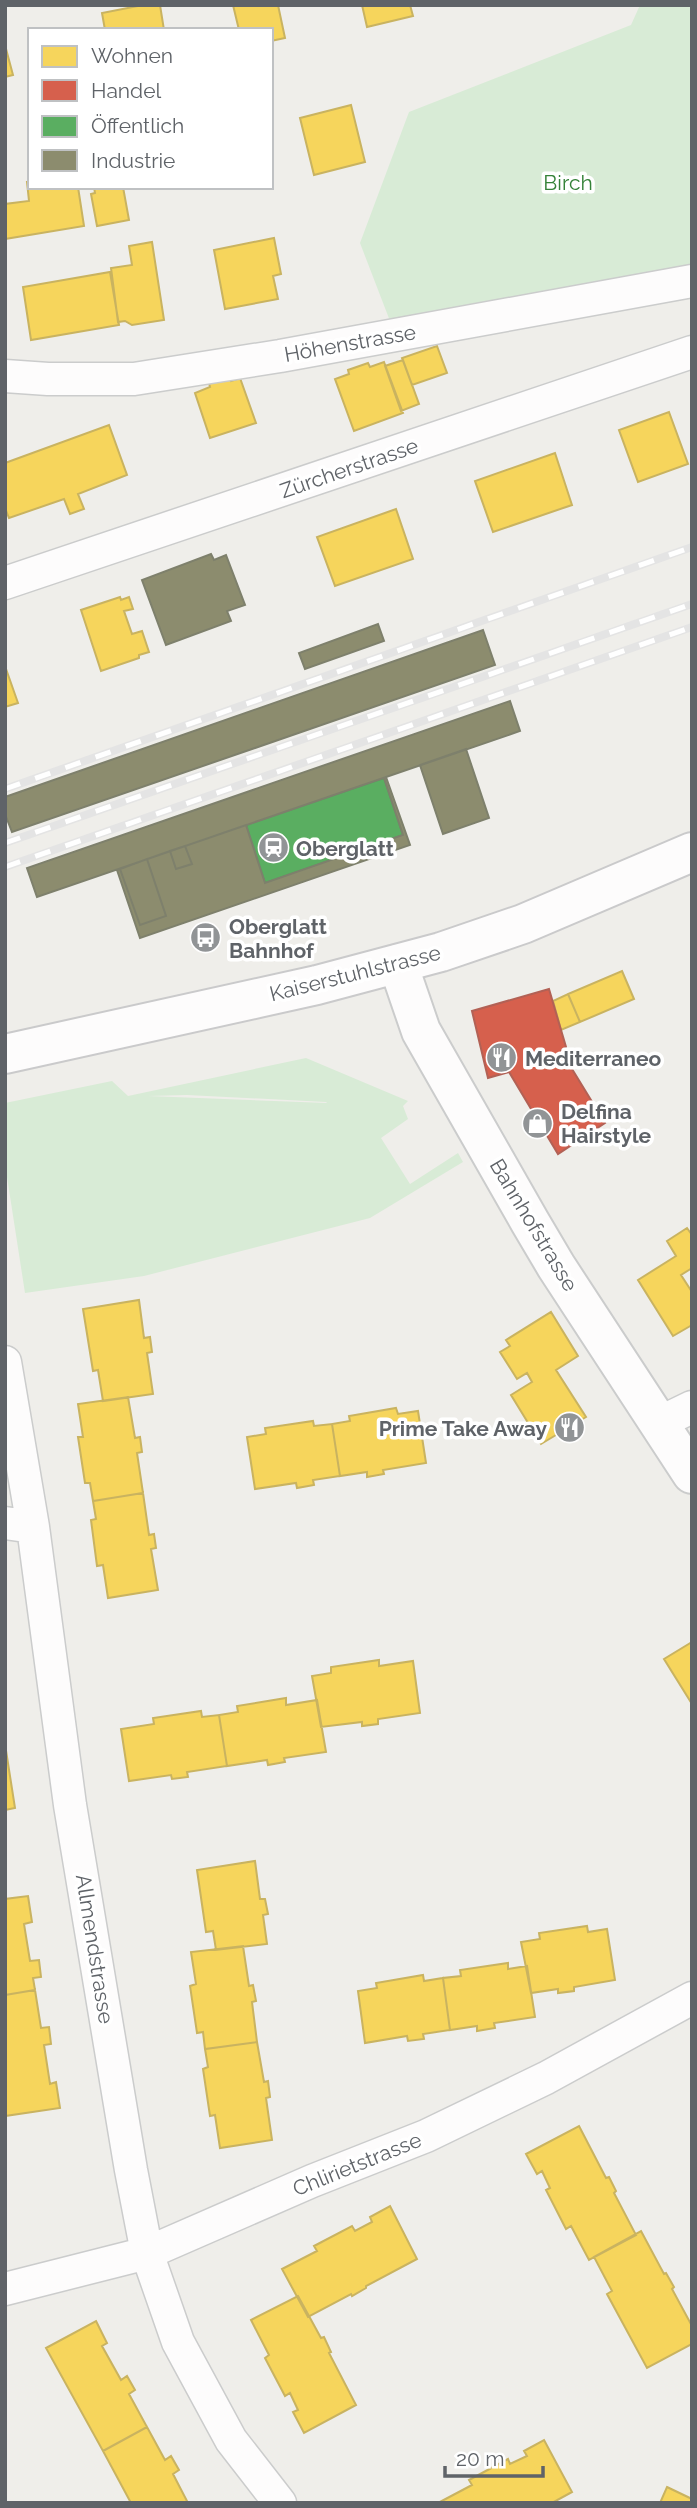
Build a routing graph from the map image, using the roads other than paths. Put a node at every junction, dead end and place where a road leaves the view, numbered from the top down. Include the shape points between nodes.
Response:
1 (692, 281) edge
2 (692, 352) edge
3 (5, 376) edge
4 (5, 583) edge
5 (692, 852) edge
6 (398, 964) junction
7 (5, 1054) edge
8 (5, 1362) edge
9 (675, 1415) edge
10 (692, 1474) edge
11 (19, 1525) edge
12 (692, 1998) edge
13 (147, 2253) junction
14 (5, 2289) edge
15 (280, 2503) edge

1 - 3 street, Höhenstrasse via 134,379
2 - 4 street, Zürcherstrasse
5 - 6 main road, Kaiserstuhlstrasse via 523,924
6 - 7 main road, Kaiserstuhlstrasse
6 - 9 main road, Bahnhofstrasse via 421,1031 556,1266
8 - 11 street, Allmendstrasse
9 - 10 main road, Bahnhofstrasse
11 - 13 street, Allmendstrasse
12 - 13 street, Chlirietstrasse via 546,2078 426,2136
13 - 14 street, Chlirietstrasse
13 - 15 street, Allmendstrasse via 178,2342 231,2440

